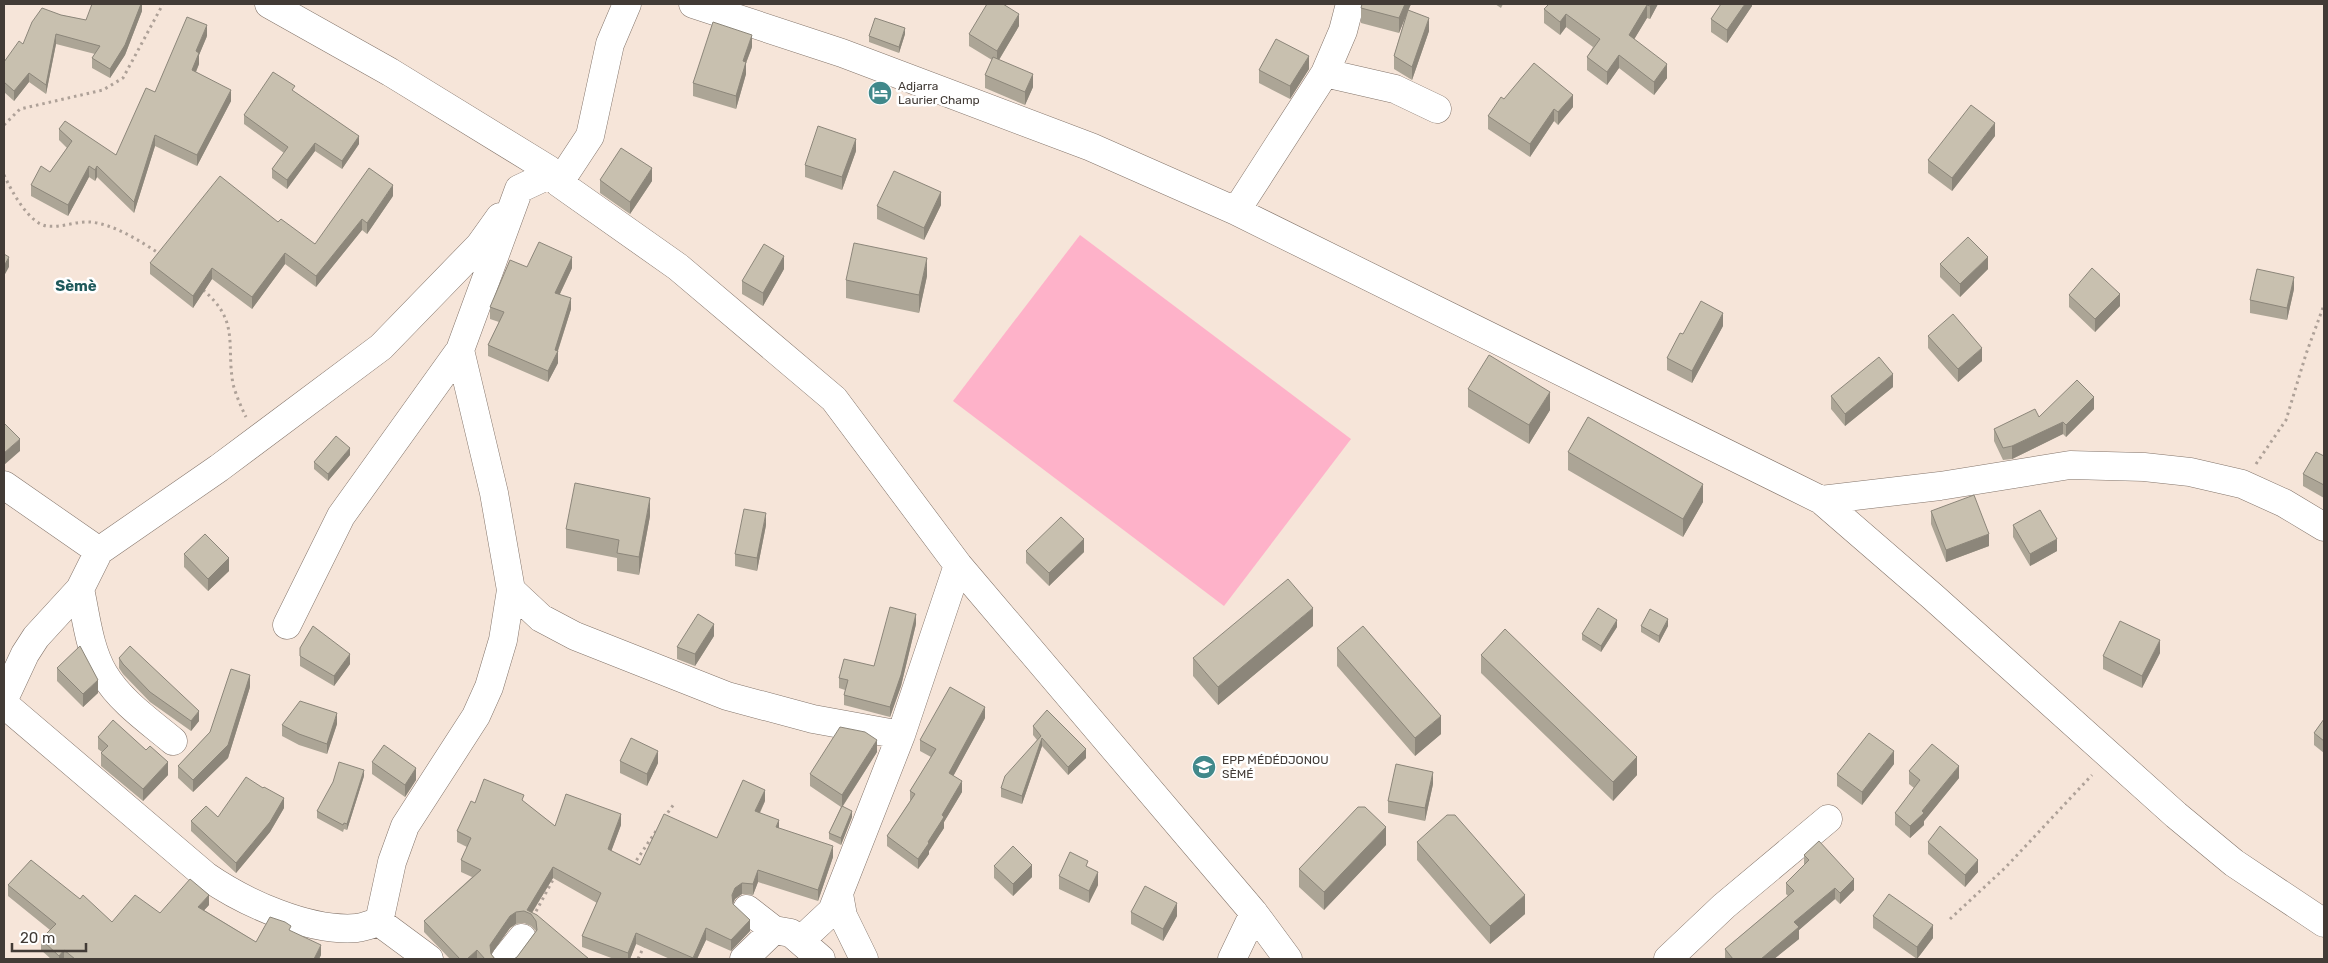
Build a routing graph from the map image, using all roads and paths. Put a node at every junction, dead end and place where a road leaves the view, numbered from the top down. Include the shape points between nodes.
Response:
1 (163, 4) edge
2 (269, 4) edge
3 (627, 4) edge
4 (694, 4) edge
5 (1350, 4) edge
6 (1325, 73) junction
7 (1437, 109) dead end
8 (4, 125) edge
9 (4, 175) edge
10 (556, 178) junction
11 (520, 189) junction
12 (1236, 210) junction
13 (166, 259) edge
14 (199, 287) edge
15 (2324, 305) edge
16 (460, 350) junction
17 (258, 439) junction
18 (2242, 484) junction
19 (4, 485) edge
20 (1821, 500) junction
21 (2324, 527) edge
22 (99, 551) junction
23 (958, 565) junction
24 (80, 589) junction
25 (510, 590) junction
26 (287, 624) dead end
27 (4, 699) edge
28 (4, 704) edge
29 (901, 735) junction
30 (172, 741) dead end
31 (2110, 756) junction
32 (674, 804) dead end
33 (664, 819) edge
34 (1828, 819) dead end
35 (659, 827) edge
36 (625, 862) edge
37 (634, 864) junction
38 (560, 868) edge
39 (632, 873) edge
40 (839, 894) junction
41 (746, 909) dead end
42 (1254, 913) junction
43 (2322, 916) edge
44 (1950, 919) dead end
45 (379, 922) junction
46 (774, 930) junction
47 (522, 938) joint
48 (801, 940) junction
49 (646, 941) edge
50 (429, 959) edge
51 (504, 959) edge
52 (638, 959) edge
53 (744, 959) edge
54 (821, 959) edge
55 (864, 959) edge
56 (1232, 959) edge
57 (1288, 959) edge
58 (1668, 959) edge

1 - 8 path via 123,78 104,90 20,108
2 - 10 street via 390,72
3 - 10 street via 610,44 590,136
4 - 12 street via 842,53 1091,147
5 - 6 street via 1343,31
6 - 7 street via 1395,89
6 - 12 street
9 - 13 path via 13,194 39,224 48,227 89,222 102,224 144,244
10 - 11 street
10 - 23 street via 678,267 834,399
11 - 16 street
11 - 17 street via 480,245 381,347
12 - 20 street
14 - 17 path via 226,316 232,339 234,386
15 - 18 path via 2286,420
16 - 25 street via 494,493
16 - 26 street via 340,516
17 - 22 street
18 - 20 street via 2172,470 2070,465 1940,486
18 - 21 street via 2284,502
19 - 22 street
20 - 31 street
22 - 24 street
23 - 29 street
23 - 42 street
24 - 27 street via 36,637
24 - 30 street via 95,652 104,674 129,704
25 - 29 street via 542,618 574,636 727,696 813,719
25 - 45 street via 503,640 489,687 476,716 405,826 392,862
28 - 45 street via 206,876 235,894 298,920 332,927 359,928
29 - 40 street
31 - 43 street via 2234,863
31 - 44 path via 2006,867
32 - 33 path
34 - 58 street via 1717,912
35 - 37 path
36 - 37 path
37 - 39 path
38 - 47 path
40 - 48 street via 832,911
40 - 55 street via 843,916
41 - 46 street
42 - 56 street
42 - 57 street
45 - 50 street
46 - 48 street via 791,933
46 - 53 street
47 - 51 street
48 - 54 street
49 - 52 path

